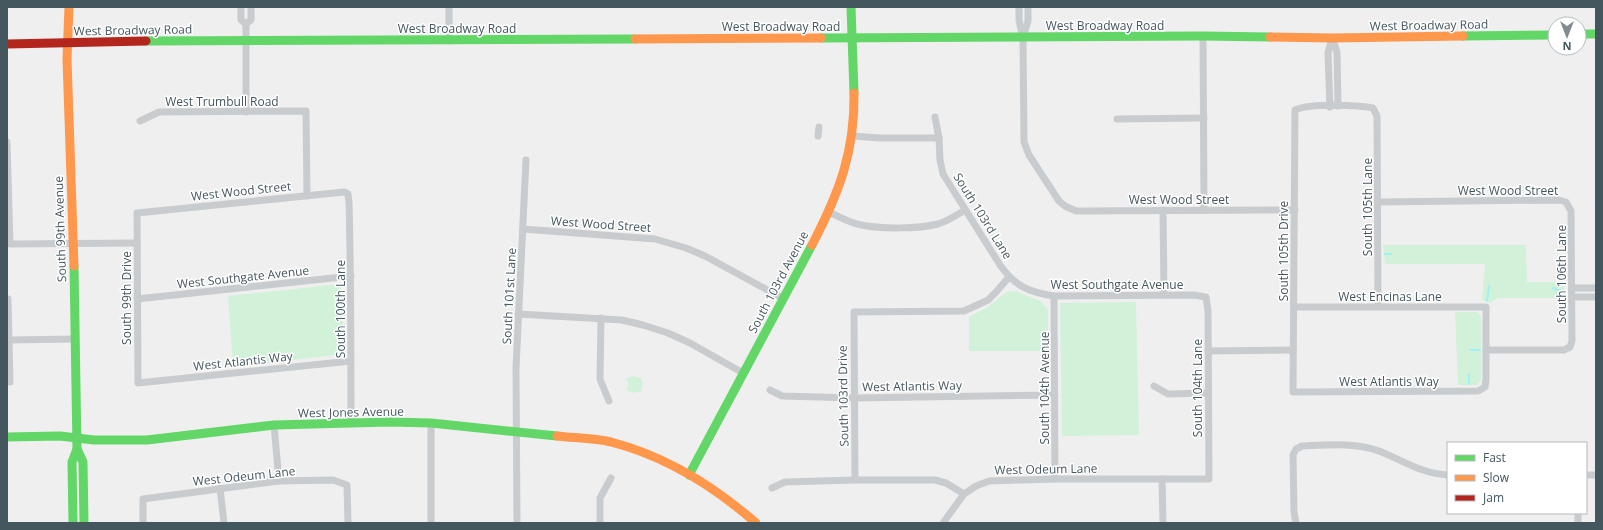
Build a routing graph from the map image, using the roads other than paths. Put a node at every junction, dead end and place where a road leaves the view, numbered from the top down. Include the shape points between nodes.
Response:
1 (69, 7) edge
2 (241, 7) edge
3 (251, 7) edge
4 (449, 7) edge
5 (851, 7) edge
6 (1019, 7) edge
7 (1028, 7) edge
8 (246, 24) junction
9 (1547, 35) edge
10 (1204, 36) junction
11 (852, 38) junction
12 (1023, 38) junction
13 (1332, 38) junction
14 (246, 41) junction
15 (449, 41) junction
16 (68, 43) junction
17 (7, 44) edge
18 (1330, 106) junction
19 (1338, 106) junction
20 (246, 112) junction
21 (935, 117) dead end
22 (1204, 118) junction
23 (1117, 119) dead end
24 (140, 121) dead end
25 (819, 127) dead end
26 (818, 136) dead end
27 (852, 136) junction
28 (939, 138) junction
29 (7, 142) edge
30 (526, 160) dead end
31 (348, 194) joint
32 (306, 196) junction
33 (1378, 202) junction
34 (1566, 202) joint
35 (965, 210) junction
36 (1163, 210) junction
37 (1204, 210) junction
38 (1295, 210) junction
39 (829, 212) junction
40 (8, 213) edge
41 (137, 213) joint
42 (523, 229) junction
43 (73, 243) junction
44 (137, 243) junction
45 (351, 276) junction
46 (1009, 277) junction
47 (1572, 288) junction
48 (1596, 288) edge
49 (1164, 295) junction
50 (1054, 296) junction
51 (1206, 297) joint
52 (1596, 297) edge
53 (1572, 298) junction
54 (8, 299) edge
55 (137, 299) junction
56 (784, 299) junction
57 (1294, 307) junction
58 (1378, 307) junction
59 (518, 314) junction
60 (601, 318) junction
61 (75, 339) junction
62 (9, 340) junction
63 (1294, 350) junction
64 (1486, 350) junction
65 (1208, 351) junction
66 (351, 361) junction
67 (743, 373) junction
68 (8, 382) edge
69 (138, 383) joint
70 (1154, 386) dead end
71 (770, 390) dead end
72 (1293, 392) joint
73 (1208, 393) junction
74 (1055, 395) junction
75 (854, 398) junction
76 (609, 401) dead end
77 (351, 423) junction
78 (431, 423) junction
79 (274, 425) junction
80 (516, 433) junction
81 (7, 437) edge
82 (77, 439) junction
83 (77, 449) junction
84 (689, 475) junction
85 (1447, 475) edge
86 (611, 478) dead end
87 (1055, 479) junction
88 (1162, 479) junction
89 (1208, 479) joint
90 (856, 480) junction
91 (279, 481) junction
92 (220, 488) junction
93 (772, 488) dead end
94 (964, 494) junction
95 (73, 523) edge
96 (84, 523) edge
97 (143, 523) edge
98 (224, 523) edge
99 (348, 523) edge
100 (431, 523) edge
101 (517, 523) edge
102 (600, 523) edge
103 (756, 523) edge
104 (943, 523) edge
105 (1163, 523) edge
106 (1296, 523) edge

1 - 16 main road, South 99th Avenue
2 - 8 street via 242,20
3 - 8 street via 251,20
4 - 15 street
5 - 11 main road, South 103rd Avenue
6 - 12 street
7 - 12 street via 1028,21
8 - 14 street
9 - 13 main road, West Broadway Road
10 - 12 main road, West Broadway Road
10 - 13 main road, West Broadway Road
10 - 22 street
11 - 12 main road, West Broadway Road
11 - 15 main road, West Broadway Road
11 - 27 main road, South 103rd Avenue
12 - 36 street, West Wood Street via 1024,142 1029,155 1059,201 1076,211
13 - 18 street via 1328,53
13 - 19 street via 1337,52
14 - 15 main road, West Broadway Road
14 - 16 main road, West Broadway Road
14 - 20 street
16 - 17 main road, West Broadway Road
16 - 43 main road, South 99th Avenue
18 - 19 street
18 - 38 street, South 105th Drive via 1302,106 1296,110
19 - 33 street, South 105th Lane via 1373,108 1377,116
20 - 24 street, West Trumbull Road via 159,112
20 - 32 street, West Trumbull Road via 306,111
21 - 28 street, South 103rd Lane
22 - 23 street
22 - 37 street
25 - 26 street
27 - 28 street
27 - 39 main road, South 103rd Avenue via 843,176
28 - 35 street, South 103rd Lane via 943,174
29 - 40 street
30 - 42 street, South 101st Lane
31 - 32 street, West Wood Street via 344,192
31 - 45 street, South 100th Lane
32 - 41 street, West Wood Street
33 - 34 street, West Wood Street
33 - 58 street, South 105th Lane
34 - 47 street, South 106th Lane via 1571,211
35 - 39 street via 946,221 916,227 860,225
35 - 46 street, South 103rd Lane
36 - 37 street, West Wood Street
36 - 49 street
37 - 38 street, West Wood Street
38 - 57 street, South 105th Drive
39 - 56 main road, South 103rd Avenue
40 - 43 street via 10,244
41 - 44 street, South 99th Drive
42 - 56 street, West Wood Street via 655,239 705,256
42 - 59 street, South 101st Lane
43 - 44 street
43 - 61 main road, South 99th Avenue
44 - 55 street, South 99th Drive
45 - 55 street, West Southgate Avenue
45 - 66 street, South 100th Lane
46 - 50 street, West Southgate Avenue via 1032,292
46 - 75 street, South 103rd Drive via 988,300 964,311 854,312
47 - 48 street
47 - 53 street, South 106th Lane
49 - 50 street, West Southgate Avenue
49 - 51 street, West Southgate Avenue
50 - 74 street, South 104th Avenue
51 - 65 street, South 104th Lane
52 - 53 street
53 - 64 street, South 106th Lane via 1572,341 1564,350
54 - 62 street
55 - 69 street, South 99th Drive
56 - 67 main road, South 103rd Avenue
57 - 58 street, West Encinas Lane
57 - 63 street, South 105th Drive
58 - 64 street, West Encinas Lane via 1486,307
59 - 60 street
59 - 80 street, South 101st Lane
60 - 67 street via 629,322 668,333
60 - 76 street via 600,379
61 - 62 street
61 - 82 main road, South 99th Avenue
62 - 68 street
63 - 65 street
63 - 72 street, South 105th Drive
64 - 72 street, West Atlantis Way via 1485,387 1478,391
65 - 73 street, South 104th Lane
66 - 69 street, West Atlantis Way
66 - 77 street, South 100th Lane
67 - 84 main road, South 103rd Avenue
70 - 73 street via 1168,394
71 - 75 street, West Atlantis Way via 782,396
73 - 89 street, South 104th Lane
74 - 75 street, West Atlantis Way
74 - 87 street, South 104th Avenue
75 - 90 street, South 103rd Drive
77 - 78 main road, West Jones Avenue
77 - 79 main road, West Jones Avenue
78 - 80 main road, West Jones Avenue
78 - 100 street
79 - 82 main road, West Jones Avenue via 162,439
79 - 91 street
80 - 84 main road, West Jones Avenue via 610,442 646,453
80 - 101 street, South 101st Lane
81 - 82 main road, West Jones Avenue via 60,436
82 - 83 main road, South 99th Avenue
83 - 95 main road, South 99th Avenue via 72,462
83 - 96 main road, South 99th Avenue via 83,462
84 - 103 main road via 734,504
85 - 106 street via 1408,465 1378,451 1359,446 1302,446 1296,449 1292,456
86 - 102 street via 600,498
87 - 88 street, West Odeum Lane
87 - 94 street, West Odeum Lane via 989,482 976,486
88 - 89 street, West Odeum Lane
88 - 105 street
90 - 93 street via 785,482
90 - 94 street via 935,480 946,483
91 - 92 street, West Odeum Lane
91 - 99 street, West Odeum Lane via 333,480 347,485
92 - 97 street, West Odeum Lane via 143,500
92 - 98 street
94 - 104 street

